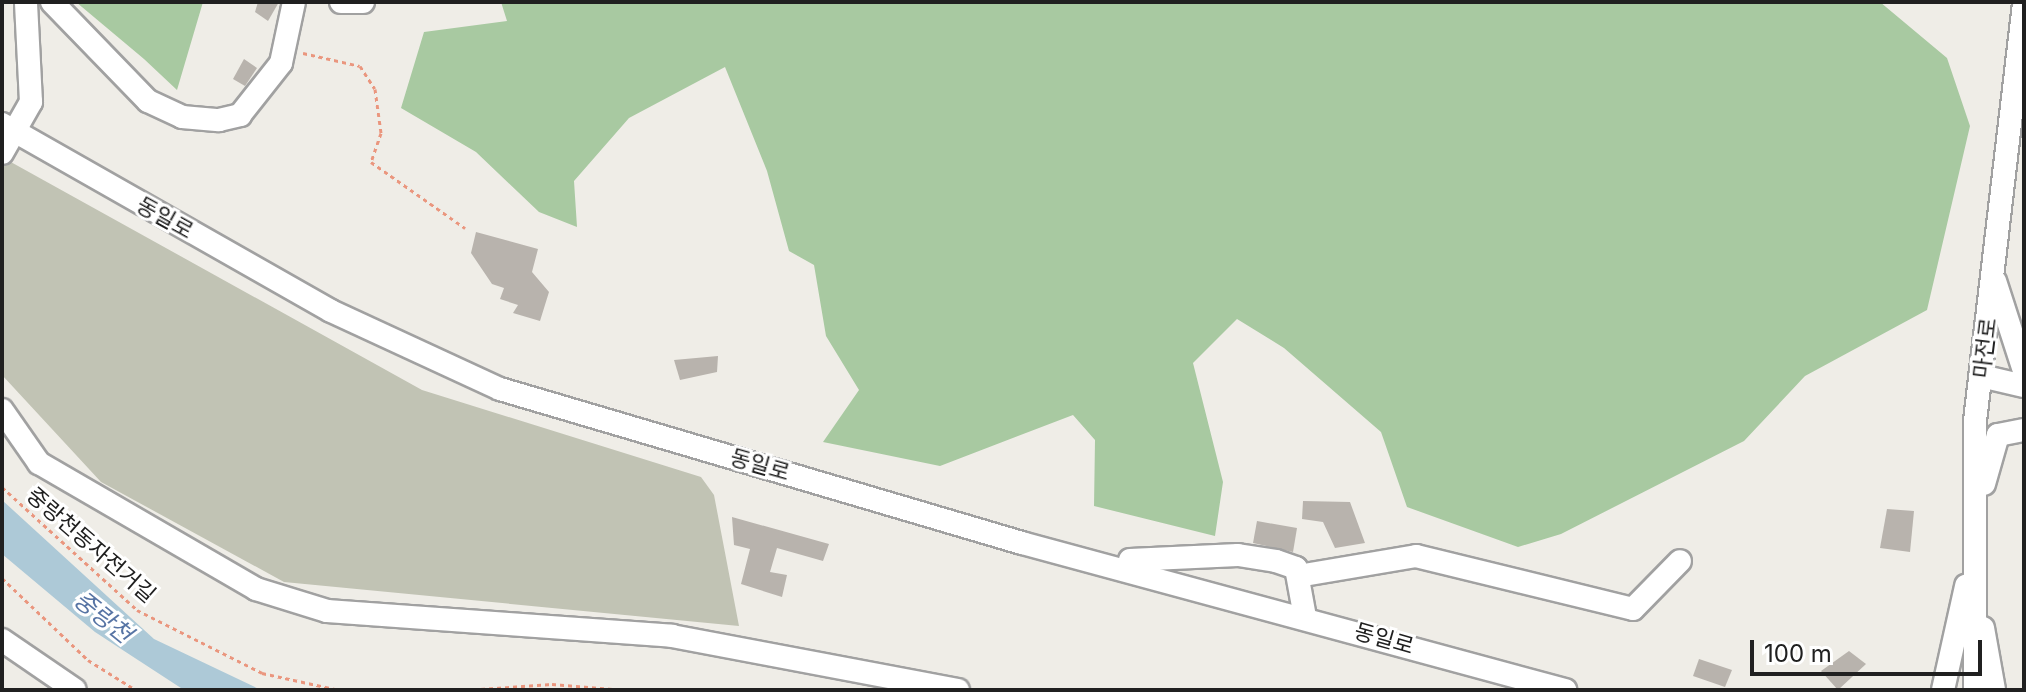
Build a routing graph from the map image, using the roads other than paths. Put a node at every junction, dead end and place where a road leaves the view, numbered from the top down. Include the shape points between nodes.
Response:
1 (26, 2) edge
2 (52, 2) edge
3 (294, 2) edge
4 (341, 2) edge
5 (363, 2) edge
6 (2024, 7) edge
7 (2022, 37) edge
8 (9, 128) edge
9 (2, 153) edge
10 (1994, 278) junction
11 (2024, 371) edge
12 (1981, 376) junction
13 (2024, 386) edge
14 (2, 410) edge
15 (2024, 430) edge
16 (1972, 557) junction
17 (1680, 561) dead end
18 (1110, 563) junction
19 (1298, 576) junction
20 (1305, 617) junction
21 (2, 640) edge
22 (75, 690) edge
23 (958, 690) edge
24 (1565, 690) edge
25 (1943, 690) edge
26 (1975, 690) edge
27 (1994, 690) edge

1 - 8 street via 31,102
2 - 3 street via 148,101 182,117 240,115 288,50
4 - 5 street
6 - 7 street, 마전로
7 - 10 street, 마전로
8 - 9 street
8 - 18 street, 동일로 via 331,311 500,389
10 - 11 street
10 - 12 street, 마전로
12 - 13 street
12 - 16 street, 마전로
14 - 23 street via 39,463 256,589 313,606 672,636
15 - 16 street via 1998,435
16 - 25 street
16 - 26 street, 마전로
16 - 27 street
17 - 19 street via 1633,609 1416,556
18 - 19 street via 1238,555 1286,564
18 - 20 street, 동일로
19 - 20 street
20 - 24 street, 동일로
21 - 22 street

